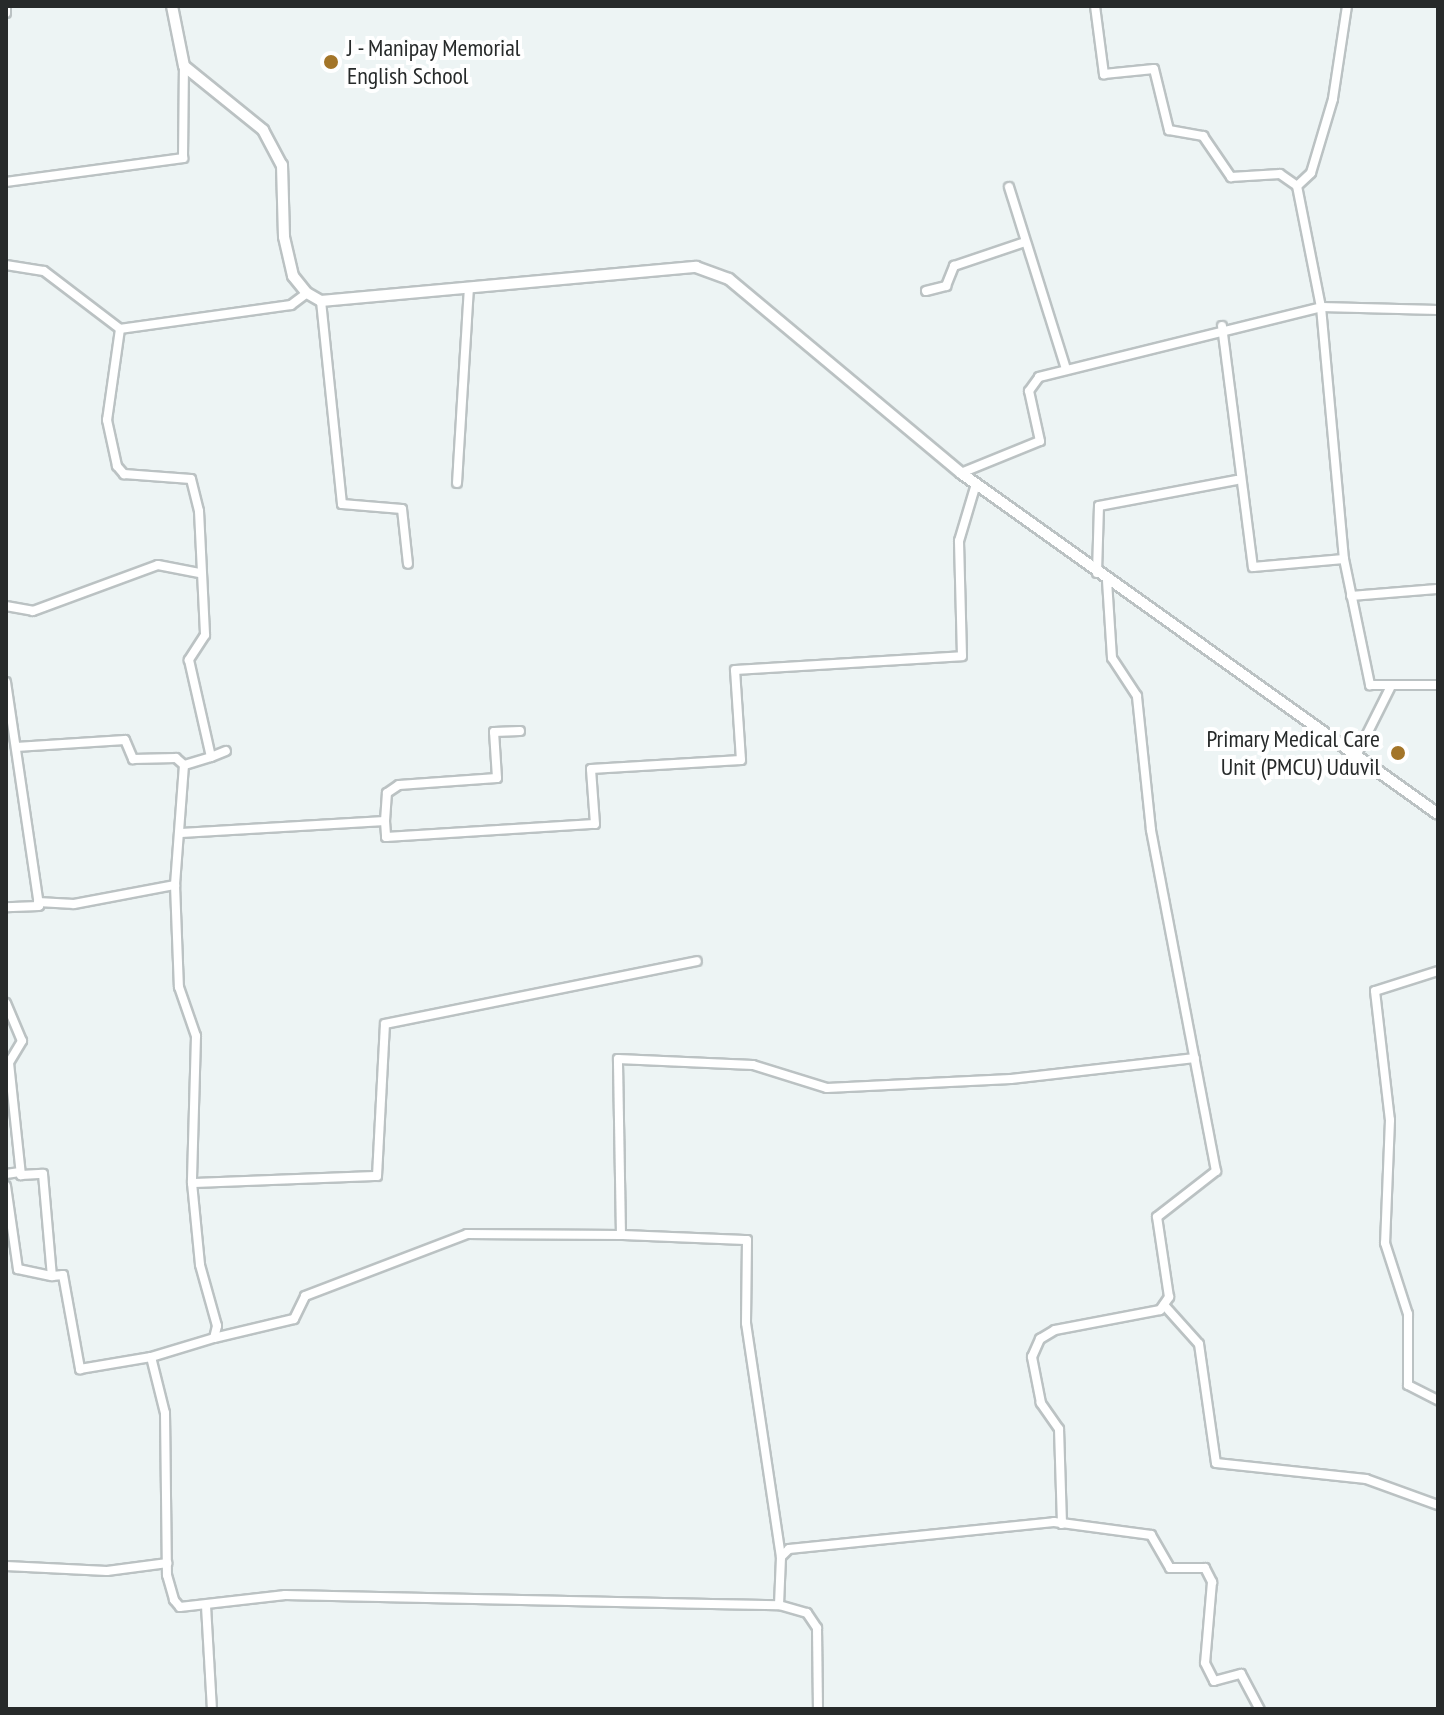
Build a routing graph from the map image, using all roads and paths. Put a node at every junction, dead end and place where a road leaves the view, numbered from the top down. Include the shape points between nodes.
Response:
1 (6, 6) edge
2 (172, 6) edge
3 (1095, 6) edge
4 (1347, 6) edge
5 (6, 13) edge
6 (184, 66) junction
7 (6, 182) edge
8 (1297, 186) junction
9 (1009, 187) dead end
10 (1025, 242) junction
11 (6, 265) edge
12 (469, 288) junction
13 (926, 291) dead end
14 (307, 293) junction
15 (321, 301) junction
16 (1321, 307) junction
17 (1438, 310) edge
18 (1222, 326) junction
19 (120, 329) junction
20 (1066, 369) junction
21 (961, 473) junction
22 (1237, 480) junction
23 (457, 483) dead end
24 (976, 484) junction
25 (1344, 559) junction
26 (408, 564) dead end
27 (199, 573) junction
28 (1097, 573) junction
29 (1107, 581) junction
30 (1437, 589) edge
31 (1351, 596) junction
32 (6, 606) edge
33 (6, 682) edge
34 (1438, 685) edge
35 (1390, 688) junction
36 (520, 731) dead end
37 (16, 747) junction
38 (226, 751) dead end
39 (1356, 756) junction
40 (211, 757) junction
41 (184, 765) junction
42 (1435, 809) edge
43 (385, 821) junction
44 (181, 833) junction
45 (175, 885) junction
46 (38, 902) junction
47 (6, 907) edge
48 (697, 961) dead end
49 (1438, 971) edge
50 (6, 1003) edge
51 (1195, 1058) junction
52 (20, 1172) junction
53 (6, 1174) edge
54 (192, 1183) junction
55 (6, 1186) edge
56 (621, 1235) junction
57 (52, 1276) junction
58 (1164, 1305) junction
59 (214, 1338) junction
60 (151, 1357) junction
61 (1438, 1400) edge
62 (1438, 1505) edge
63 (1062, 1524) junction
64 (781, 1557) junction
65 (167, 1563) junction
66 (6, 1566) edge
67 (779, 1605) junction
68 (206, 1606) junction
69 (212, 1709) edge
70 (818, 1709) edge
71 (1260, 1709) edge

1 - 5 street
2 - 6 street
3 - 8 street via 1104,74 1154,69 1169,130 1203,136 1231,177 1280,174
4 - 8 street via 1333,99 1311,173
6 - 7 street via 183,158
6 - 14 street via 263,130 282,165 293,276
8 - 16 street
9 - 10 street
10 - 13 street via 966,260 954,266 946,286
10 - 20 street
11 - 19 street via 44,271
12 - 15 street
12 - 21 street via 696,267 729,279
12 - 23 street
14 - 15 street
14 - 19 street via 291,305
15 - 26 street via 342,504 402,509
16 - 17 street
16 - 18 street
16 - 25 street
18 - 20 street
18 - 22 street
19 - 27 street via 107,420 117,466 124,474 196,482
20 - 21 street via 1039,377 1029,391 1040,441
21 - 24 street
22 - 25 street via 1253,567
22 - 28 street via 1099,506
24 - 28 street
24 - 43 street via 959,541 962,656 735,670 741,760 591,769 595,824 386,837
25 - 31 street
27 - 32 street via 158,565 33,611
27 - 40 street via 205,635 189,660
28 - 29 street
29 - 39 street
29 - 51 street via 1112,658 1137,696 1151,830
30 - 31 street
31 - 35 street via 1364,671 1370,685
33 - 37 street
34 - 35 street
35 - 39 street
36 - 43 street via 494,732 497,778 399,785 387,793
37 - 41 street via 125,740 133,759 176,758
37 - 46 street
38 - 40 street
39 - 42 street
40 - 41 street
41 - 44 street
43 - 44 street
44 - 45 street
45 - 46 street via 74,904
45 - 54 street via 179,987 196,1036
46 - 47 street
48 - 54 street via 385,1024 377,1176
49 - 61 street via 1375,991 1390,1120 1385,1243 1408,1314 1408,1385
50 - 52 street via 22,1041 9,1063
51 - 56 street via 1011,1079 827,1088 753,1065 618,1059
51 - 58 street via 1216,1171 1157,1217
52 - 53 street
52 - 57 street via 43,1174
54 - 59 street
55 - 57 street via 18,1269
56 - 59 street via 467,1234 305,1296 294,1319
56 - 64 street via 747,1240 746,1323
57 - 60 street via 63,1275 80,1369
58 - 62 street via 1199,1344 1216,1463 1366,1479
58 - 63 street via 1040,1339 1033,1380 1059,1429
59 - 60 street
60 - 65 street via 170,1481
63 - 64 street via 804,1547
63 - 71 street via 1151,1535 1170,1568 1205,1568 1212,1582 1205,1663 1214,1681 1241,1674
64 - 67 street
65 - 66 street via 107,1571
65 - 68 street via 180,1607
67 - 68 street via 285,1595
67 - 70 street via 807,1613 817,1628
68 - 69 street

